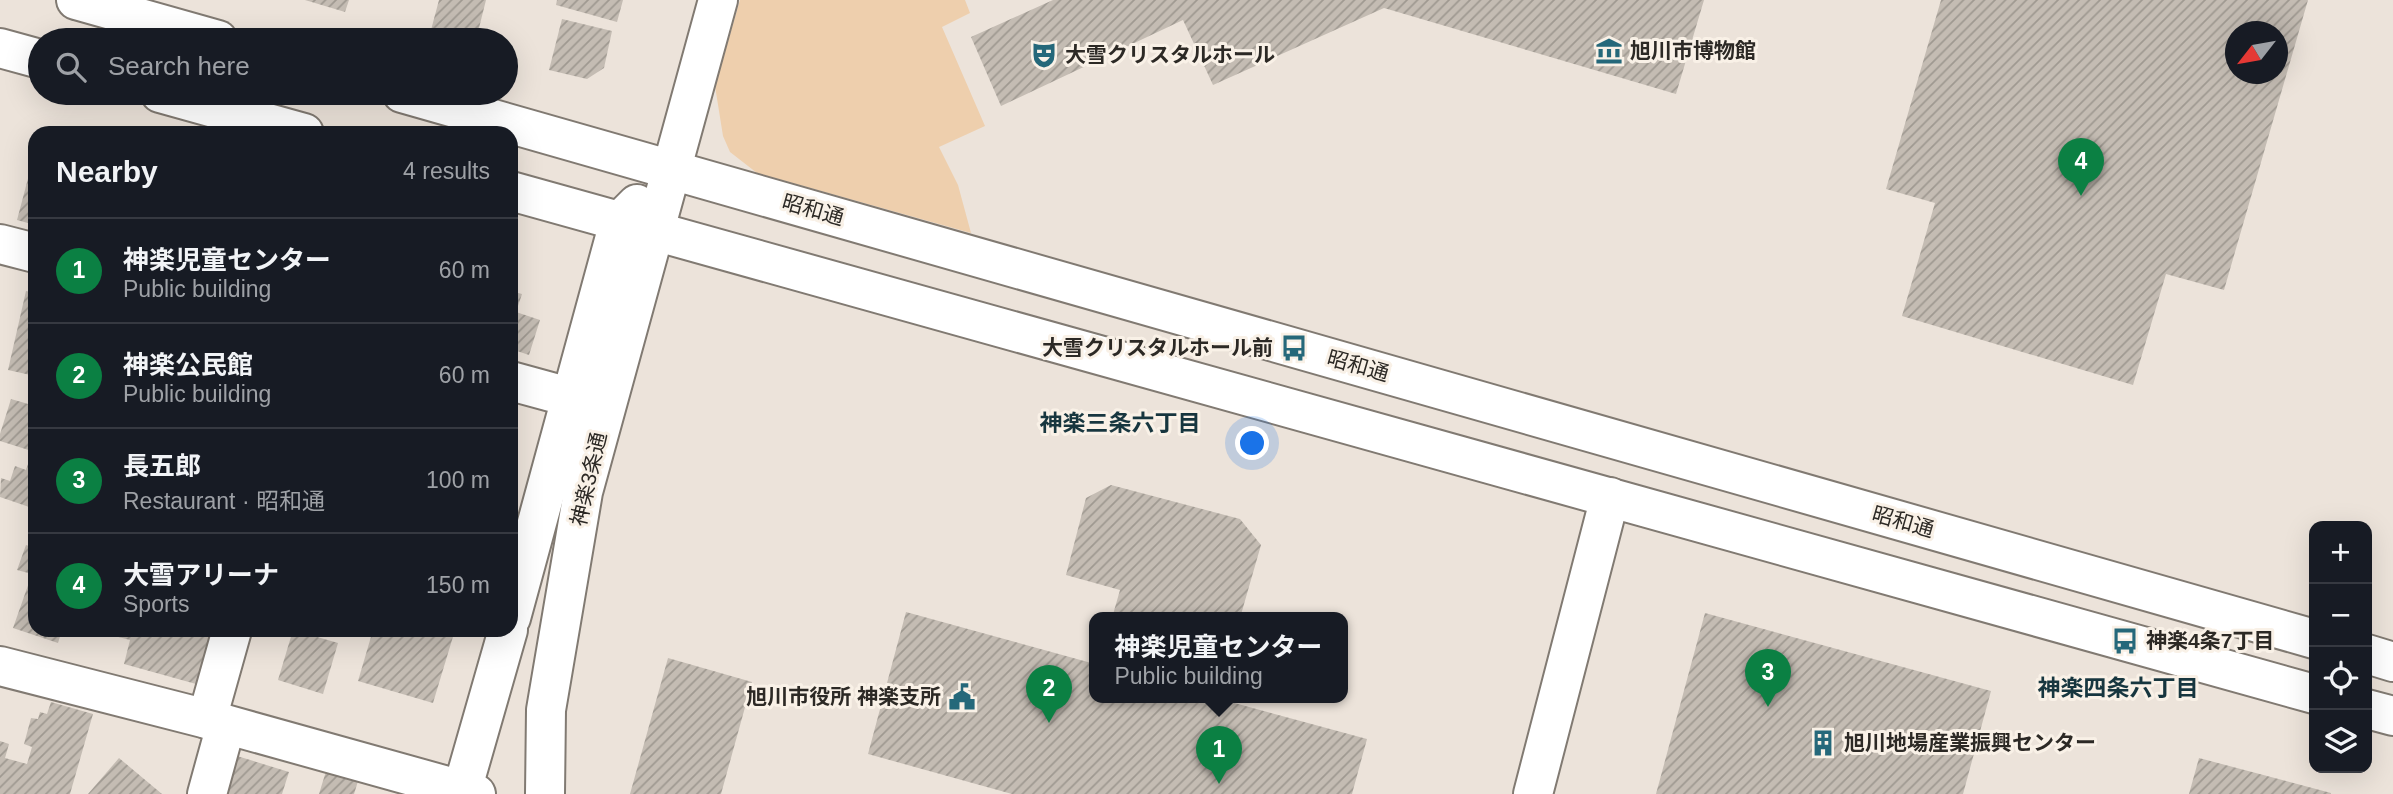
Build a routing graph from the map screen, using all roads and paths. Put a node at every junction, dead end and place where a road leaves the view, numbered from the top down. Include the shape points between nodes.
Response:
1 (76, 0) edge
2 (718, 0) edge
3 (175, 28) edge
4 (0, 48) edge
5 (28, 56) edge
6 (203, 105) edge
7 (443, 105) edge
8 (279, 126) edge
9 (517, 126) edge
10 (518, 126) edge
11 (671, 170) junction
12 (518, 193) edge
13 (637, 226) junction
14 (0, 244) edge
15 (28, 251) edge
16 (518, 383) edge
17 (573, 398) junction
18 (1610, 497) junction
19 (518, 593) edge
20 (231, 637) edge
21 (506, 637) edge
22 (2309, 638) edge
23 (2372, 656) edge
24 (2393, 662) edge
25 (0, 666) edge
26 (2309, 693) edge
27 (2371, 710) edge
28 (2393, 716) edge
29 (216, 722) junction
30 (466, 793) edge
31 (207, 794) edge
32 (545, 794) edge
33 (1533, 794) edge

1 - 3 street
2 - 11 street, 神楽3条通
4 - 5 street
6 - 8 street
7 - 9 street, 昭和通
10 - 11 street, 昭和通
11 - 13 street, 神楽3条通
11 - 22 street, 昭和通
12 - 13 street
13 - 17 street
13 - 18 street
13 - 32 street, 神楽3条通 via 583,492 546,710
14 - 15 street
16 - 17 street
17 - 19 street
18 - 26 street
18 - 33 street
20 - 29 street
21 - 30 street
23 - 24 street
25 - 29 street
27 - 28 street
29 - 30 street
29 - 31 street

